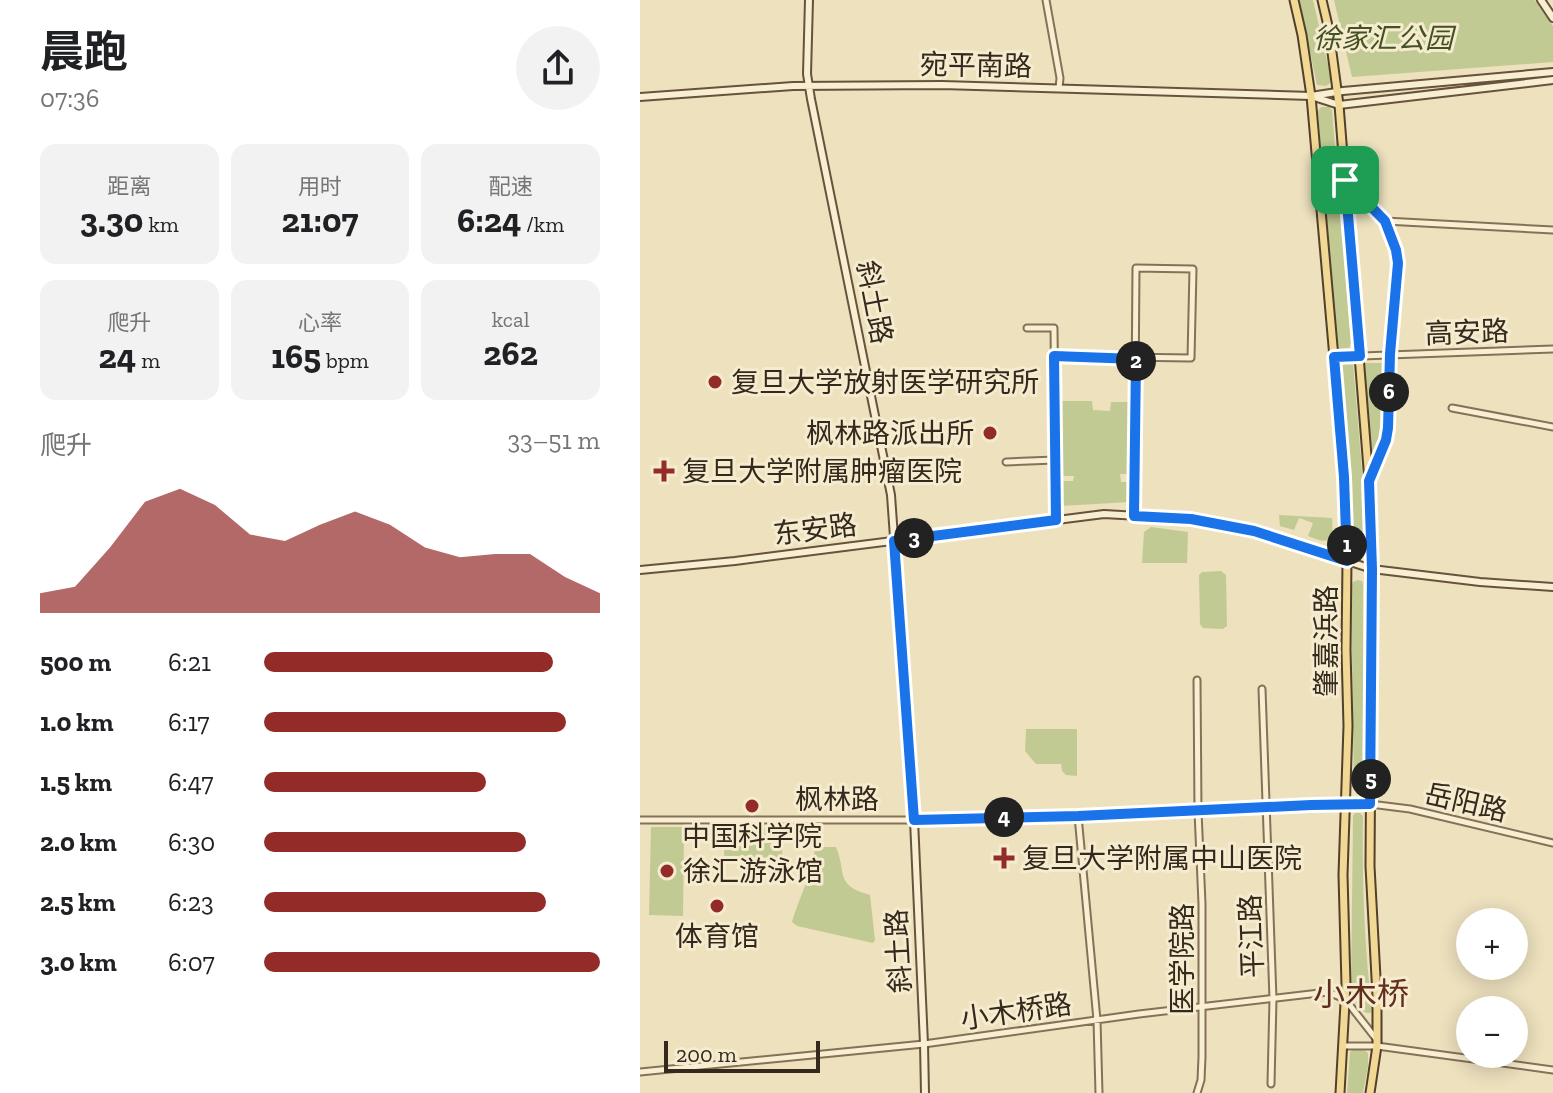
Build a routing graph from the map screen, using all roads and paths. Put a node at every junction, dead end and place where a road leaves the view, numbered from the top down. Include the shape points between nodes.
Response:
1 (809, 0) edge
2 (1046, 0) edge
3 (1294, 0) edge
4 (1322, 0) edge
5 (1541, 0) edge
6 (1553, 18) edge
7 (1553, 72) edge
8 (1553, 80) edge
9 (809, 86) junction
10 (1059, 88) junction
11 (1337, 91) junction
12 (1311, 96) junction
13 (640, 97) edge
14 (1339, 105) junction
15 (1345, 180) junction
16 (1385, 221) junction
17 (1553, 230) edge
18 (1027, 328) dead end
19 (1553, 349) edge
20 (1390, 354) junction
21 (1054, 356) junction
22 (1360, 356) junction
23 (1334, 357) junction
24 (1136, 359) junction
25 (1452, 408) dead end
26 (1553, 427) edge
27 (1055, 460) junction
28 (1006, 462) dead end
29 (1369, 481) junction
30 (1134, 516) junction
31 (1056, 520) junction
32 (894, 541) junction
33 (1347, 561) junction
34 (1372, 569) junction
35 (640, 570) edge
36 (1553, 587) edge
37 (1197, 680) dead end
38 (1262, 689) dead end
39 (1345, 804) junction
40 (1370, 804) junction
41 (1266, 808) junction
42 (1198, 811) junction
43 (1078, 816) junction
44 (640, 820) edge
45 (914, 820) junction
46 (1553, 843) edge
47 (1273, 999) junction
48 (1345, 999) junction
49 (1202, 1007) junction
50 (1097, 1020) junction
51 (1377, 1043) junction
52 (924, 1044) junction
53 (1343, 1046) junction
54 (1553, 1070) edge
55 (640, 1072) edge
56 (1271, 1084) dead end
57 (925, 1093) edge
58 (1099, 1093) edge
59 (1197, 1093) edge
60 (1340, 1093) edge
61 (1370, 1093) edge

1 - 9 main road, 斜土路
2 - 10 street
3 - 12 main road, 肇嘉浜路
4 - 11 main road, 肇嘉浜路
5 - 6 main road
7 - 11 main road
8 - 14 main road
9 - 10 main road, 宛平南路
9 - 13 main road, 宛平南路
9 - 32 main road, 斜土路 via 891,495
10 - 12 main road, 宛平南路
11 - 12 main road
11 - 14 main road, 肇嘉浜路
12 - 14 main road
12 - 23 main road, 肇嘉浜路
14 - 15 main road, 肇嘉浜路
15 - 16 main road, 肇嘉浜路
15 - 22 main road, 肇嘉浜路
16 - 17 street
16 - 20 main road, 肇嘉浜路 via 1398,263
18 - 21 street via 1054,328
19 - 20 street, 高安路
20 - 22 street, 高安路
20 - 29 main road, 肇嘉浜路 via 1388,428
21 - 24 street
21 - 27 street
22 - 23 street, 高安路
22 - 29 main road, 肇嘉浜路
23 - 33 main road, 肇嘉浜路
24 - 24 street via 1136,268 1193,269 1191,358
24 - 30 street
25 - 26 street
27 - 28 street
27 - 31 street
29 - 34 main road, 肇嘉浜路
30 - 31 main road, 东安路
30 - 33 main road, 东安路 via 1191,519 1254,531
31 - 32 main road, 东安路
32 - 35 main road, 东安路
32 - 45 main road, 斜土路
33 - 34 main road, 东安路
33 - 39 main road, 肇嘉浜路
34 - 36 main road, 东安路
34 - 40 main road, 肇嘉浜路
37 - 42 street, 医学院路
38 - 41 street, 平江路
39 - 40 street, 枫林路
39 - 41 street, 枫林路
39 - 48 main road, 肇嘉浜路
40 - 46 street, 岳阳路
40 - 51 main road, 肇嘉浜路
41 - 42 street, 枫林路
41 - 47 street, 平江路
42 - 43 street, 枫林路
42 - 49 street, 医学院路
43 - 45 street, 枫林路
43 - 50 street
44 - 45 street, 枫林路
45 - 52 main road, 斜土路
47 - 48 street, 小木桥路 via 1328,992
47 - 49 street, 小木桥路
47 - 56 street, 平江路
48 - 51 street
48 - 53 main road, 肇嘉浜路
49 - 50 street, 小木桥路
49 - 59 street, 医学院路
50 - 52 street, 小木桥路
50 - 58 street
51 - 53 street
51 - 54 street
51 - 61 main road, 肇嘉浜路
52 - 55 street, 小木桥路
52 - 57 main road, 斜土路
53 - 60 main road, 肇嘉浜路

